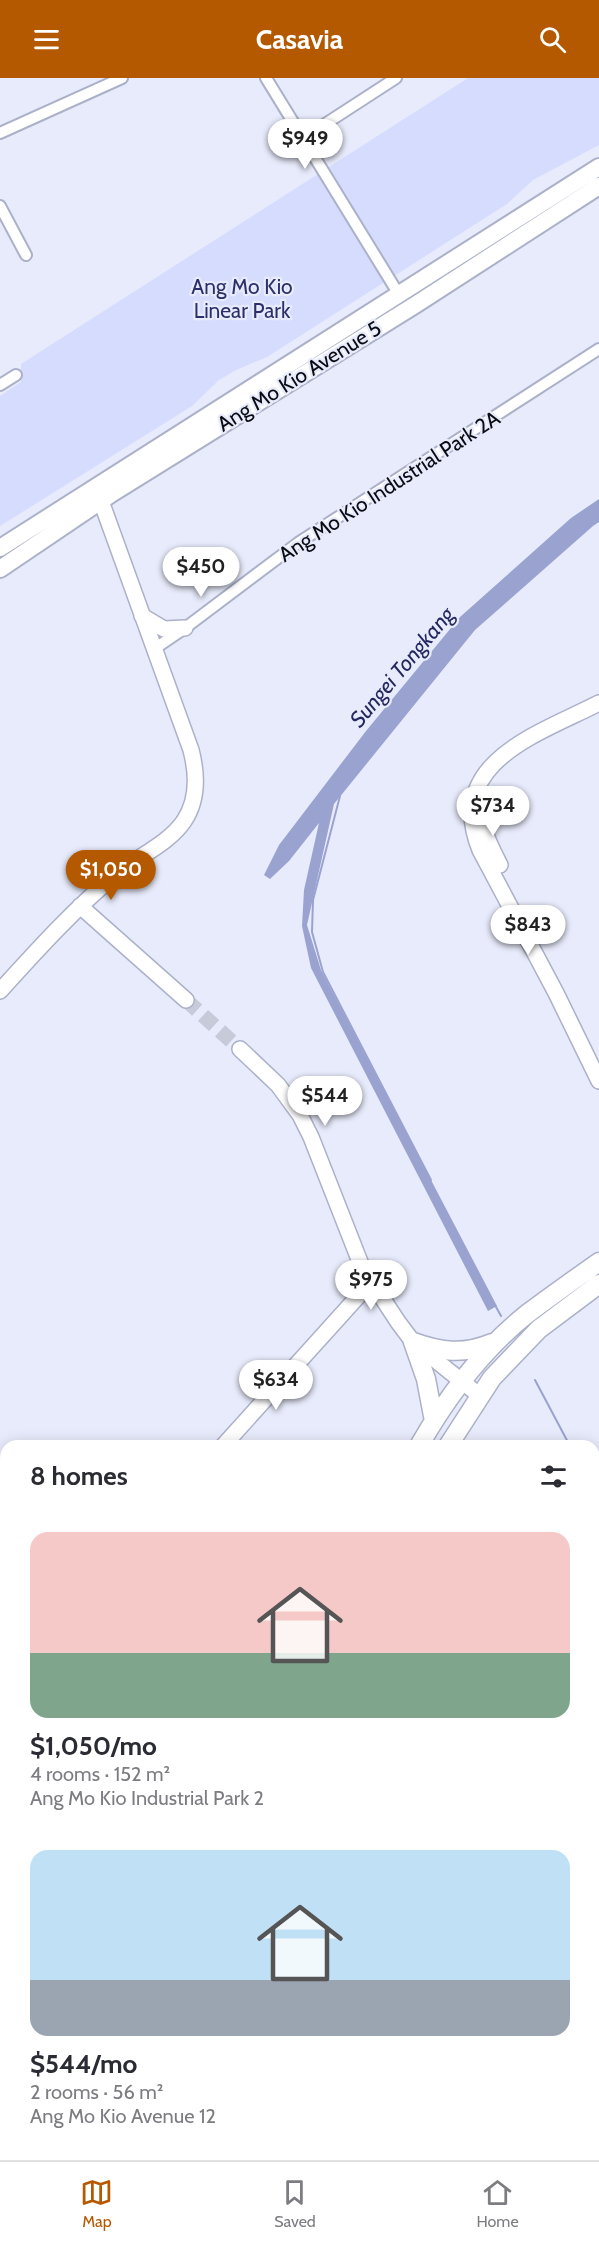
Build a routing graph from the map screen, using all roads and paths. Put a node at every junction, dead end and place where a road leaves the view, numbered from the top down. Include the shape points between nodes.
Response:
1 (122, 78) edge
2 (266, 78) edge
3 (396, 78) edge
4 (0, 133) edge
5 (302, 139) junction
6 (599, 167) edge
7 (599, 186) edge
8 (0, 206) edge
9 (26, 255) dead end
10 (398, 293) junction
11 (332, 336) junction
12 (351, 345) junction
13 (599, 349) edge
14 (16, 375) dead end
15 (0, 385) edge
16 (97, 495) junction
17 (0, 549) edge
18 (0, 569) edge
19 (142, 616) junction
20 (185, 628) junction
21 (154, 649) junction
22 (599, 703) edge
23 (599, 711) edge
24 (80, 906) junction
25 (0, 991) edge
26 (186, 1000) tunnel mouth
27 (240, 1048) tunnel mouth
28 (599, 1059) edge
29 (599, 1081) edge
30 (599, 1262) edge
31 (371, 1282) junction
32 (599, 1284) edge
33 (497, 1341) junction
34 (412, 1342) junction
35 (462, 1382) junction
36 (480, 1396) junction
37 (434, 1421) junction
38 (228, 1440) edge
39 (423, 1440) edge
40 (452, 1440) edge

1 - 4 street
2 - 5 street
3 - 5 street
5 - 10 street
6 - 10 main road, Ang Mo Kio Avenue 5
7 - 12 main road, Ang Mo Kio Avenue 5
8 - 9 street
10 - 11 main road, Ang Mo Kio Avenue 5
11 - 12 main road
11 - 16 main road, Ang Mo Kio Avenue 5
12 - 16 main road, Ang Mo Kio Avenue 5
13 - 20 street, Ang Mo Kio Industrial Park 2A via 298,543
14 - 15 street
16 - 17 main road, Ang Mo Kio Avenue 5
16 - 18 main road, Ang Mo Kio Avenue 5
16 - 19 street
19 - 20 street via 164,629
19 - 21 street
20 - 21 street, Ang Mo Kio Industrial Park 2A
21 - 24 street via 191,750 194,798 175,833 120,871
22 - 29 street via 513,747 488,768 477,788 472,822 480,849
23 - 28 street via 515,754 494,773 481,803 486,838
24 - 25 street
24 - 26 street
27 - 31 street via 279,1085 300,1115
30 - 33 highway
31 - 34 street
31 - 38 street
32 - 36 highway via 539,1329
33 - 34 highway via 463,1352 435,1350
33 - 35 highway
34 - 35 street
34 - 37 highway via 426,1379
35 - 36 street
35 - 37 highway
36 - 40 highway
37 - 39 highway

